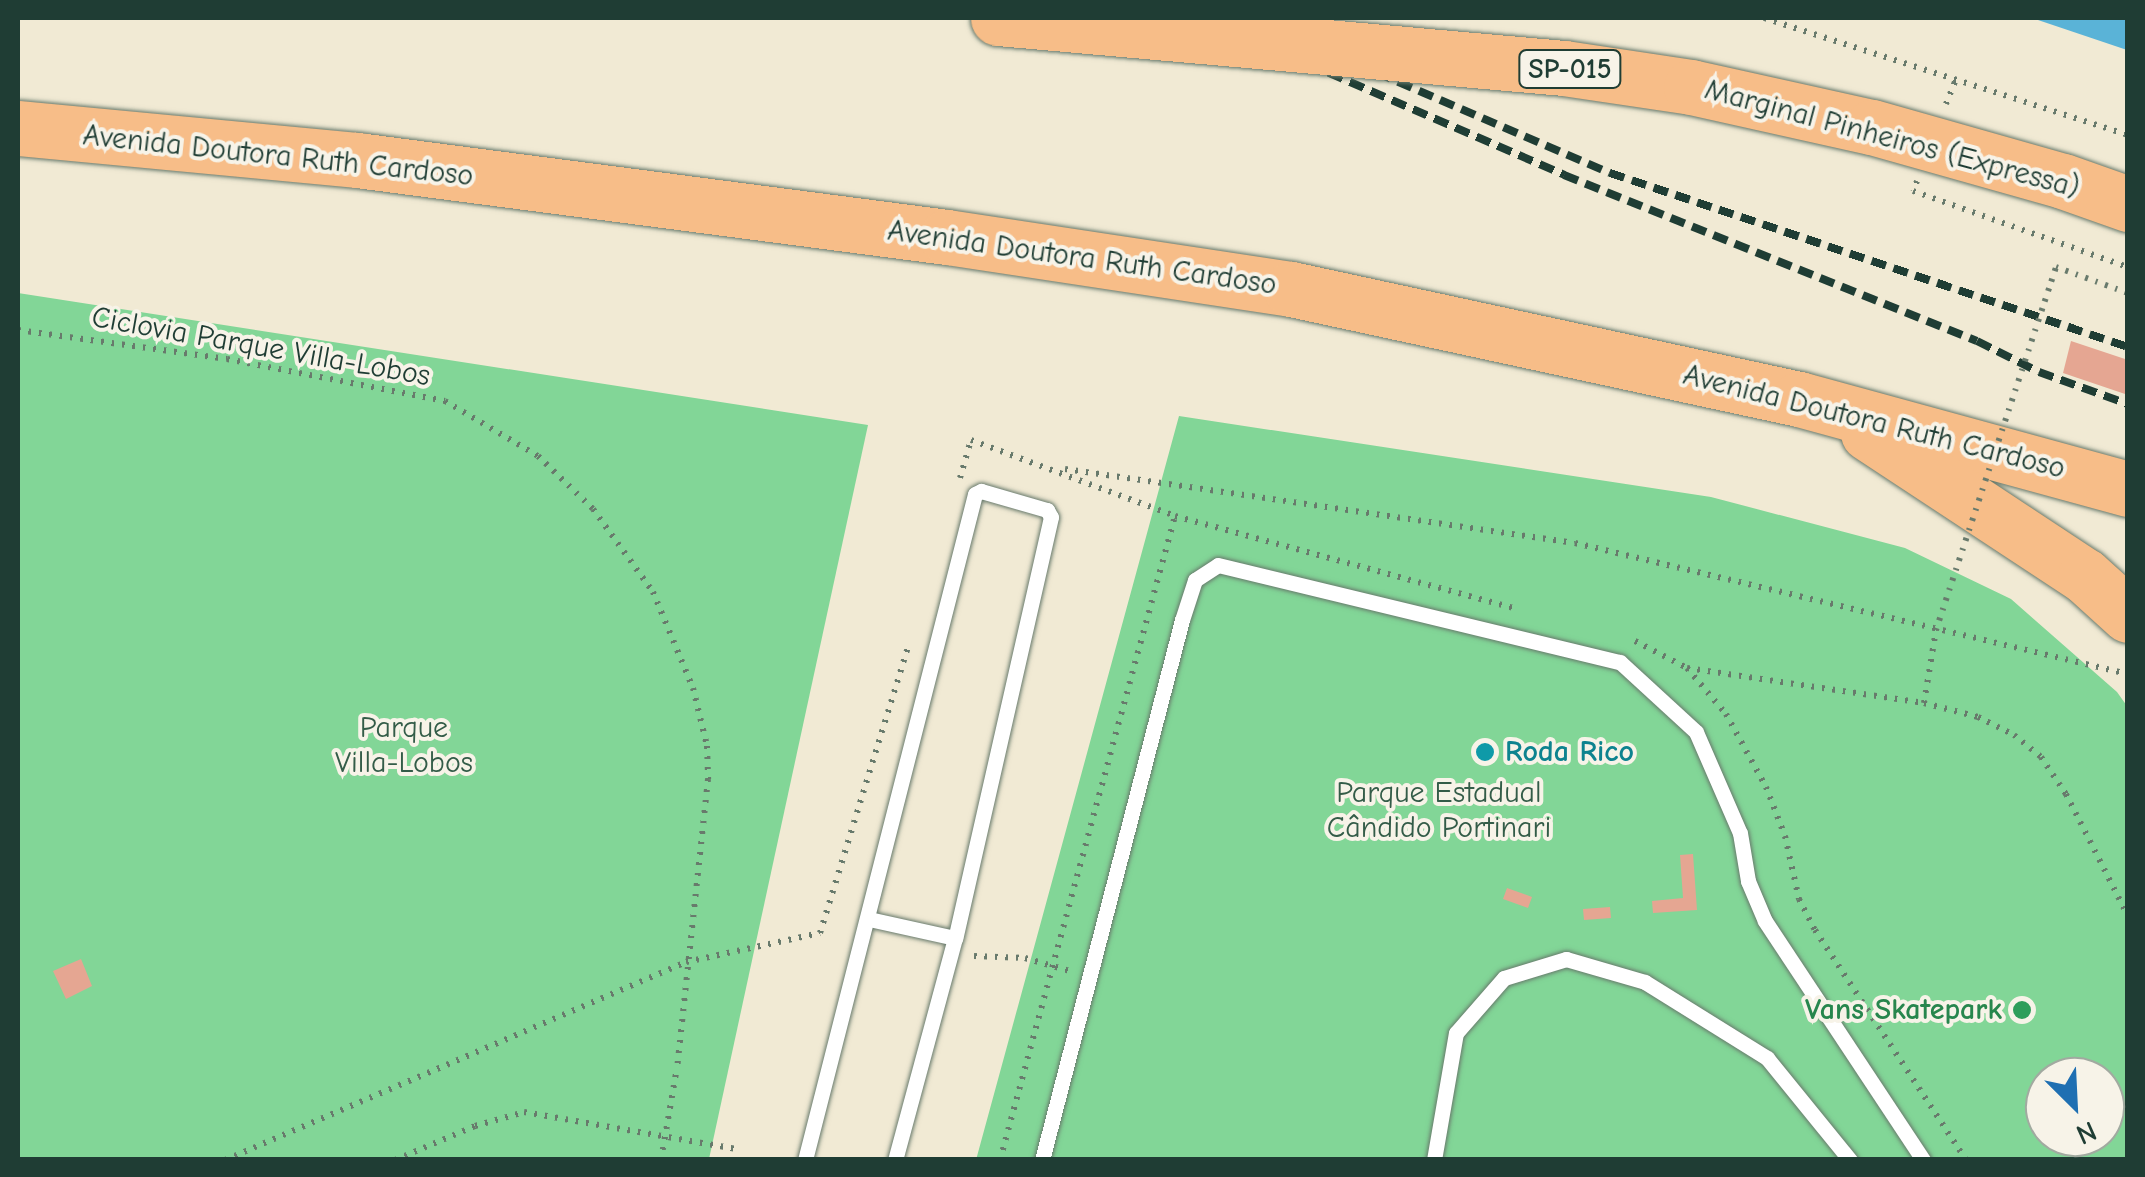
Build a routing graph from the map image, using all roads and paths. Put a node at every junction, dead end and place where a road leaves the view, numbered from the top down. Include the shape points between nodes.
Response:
1 (998, 18) edge
2 (1764, 18) edge
3 (18, 128) edge
4 (2128, 135) edge
5 (2128, 204) edge
6 (2062, 242) dead end
7 (2128, 267) edge
8 (2128, 293) edge
9 (18, 330) edge
10 (1843, 412) junction
11 (1054, 468) junction
12 (2128, 489) edge
13 (954, 496) dead end
14 (1175, 516) junction
15 (1534, 614) dead end
16 (2128, 615) edge
17 (913, 629) dead end
18 (1936, 630) junction
19 (1629, 640) dead end
20 (1687, 668) junction
21 (2128, 674) edge
22 (1924, 703) junction
23 (2128, 916) edge
24 (869, 918) junction
25 (955, 938) junction
26 (1000, 954) dead end
27 (686, 962) junction
28 (1052, 965) junction
29 (1090, 978) junction
30 (741, 1150) dead end
31 (806, 1159) edge
32 (225, 1160) edge
33 (395, 1160) edge
34 (661, 1160) edge
35 (895, 1160) edge
36 (1000, 1160) edge
37 (1042, 1160) edge
38 (1434, 1160) edge
39 (1850, 1160) edge
40 (1923, 1160) edge
41 (1966, 1160) edge

1 - 5 highway, Marginal Pinheiros (Expressa) / SP-015, bridge via 1564,68 1691,86 1872,127
2 - 4 path
3 - 10 highway, Avenida Doutora Ruth Cardoso via 357,160 948,236 1291,289
6 - 7 path
8 - 18 path, bridge via 2056,268
9 - 27 path, Ciclovia Parque Villa-Lobos via 227,359 445,401 538,456 632,558 692,688 708,778
10 - 12 highway, Avenida Doutora Ruth Cardoso
10 - 16 highway via 2084,576
11 - 13 path via 971,440
11 - 14 path
11 - 18 path via 1574,543
14 - 15 path
14 - 28 path
17 - 27 path via 820,933
18 - 21 path
18 - 22 path
19 - 20 path
20 - 22 path
20 - 41 path via 1726,714 1766,787 1799,899 1815,930
22 - 23 path via 1978,716 2041,757
24 - 25 lane
24 - 25 lane via 975,494 981,491 1051,517
24 - 31 lane
25 - 35 lane
26 - 28 path
27 - 32 path
27 - 34 path, Ciclovia Parque Villa-Lobos, bridge
28 - 29 path
28 - 36 path
29 - 37 lane
29 - 40 lane via 1182,620 1195,580 1218,565 1620,662 1696,732 1740,833 1748,881 1765,920
30 - 33 path via 524,1112
38 - 39 lane via 1456,1033 1504,978 1566,959 1645,982 1767,1058

